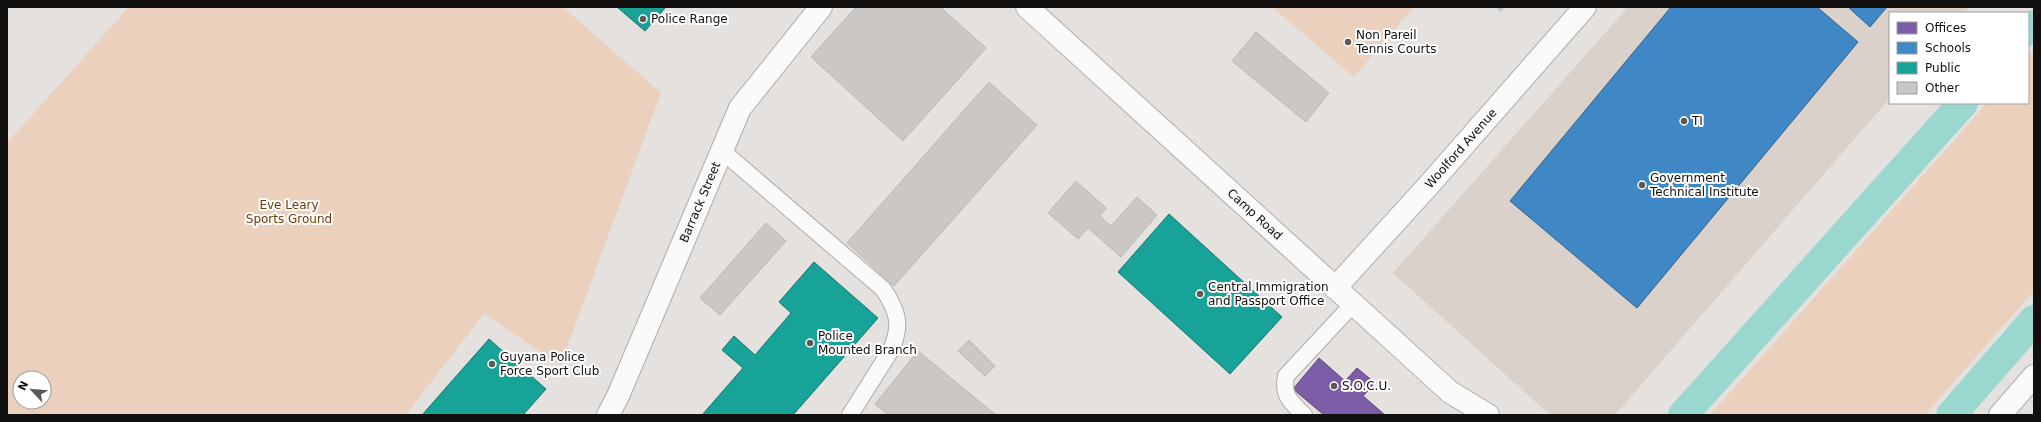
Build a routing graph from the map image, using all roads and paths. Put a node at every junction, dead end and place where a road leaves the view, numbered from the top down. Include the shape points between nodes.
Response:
1 (821, 7) edge
2 (1027, 7) edge
3 (1585, 7) edge
4 (721, 150) junction
5 (1335, 288) junction
6 (1354, 303) junction
7 (2034, 376) edge
8 (1450, 392) junction
9 (608, 415) edge
10 (850, 415) edge
11 (1304, 415) edge
12 (1465, 415) edge
13 (1488, 415) edge
14 (2000, 415) edge

1 - 4 street, Barrack Street via 740,108
2 - 5 street, Camp Road
3 - 5 street, Woolford Avenue
4 - 9 street, Barrack Street
4 - 10 lane via 883,289 890,299 898,322 896,338
5 - 6 street, Camp Road
6 - 8 street, Camp Road
6 - 11 lane via 1286,376 1283,388 1289,399
7 - 14 street
8 - 12 street
8 - 13 street, Camp Road

